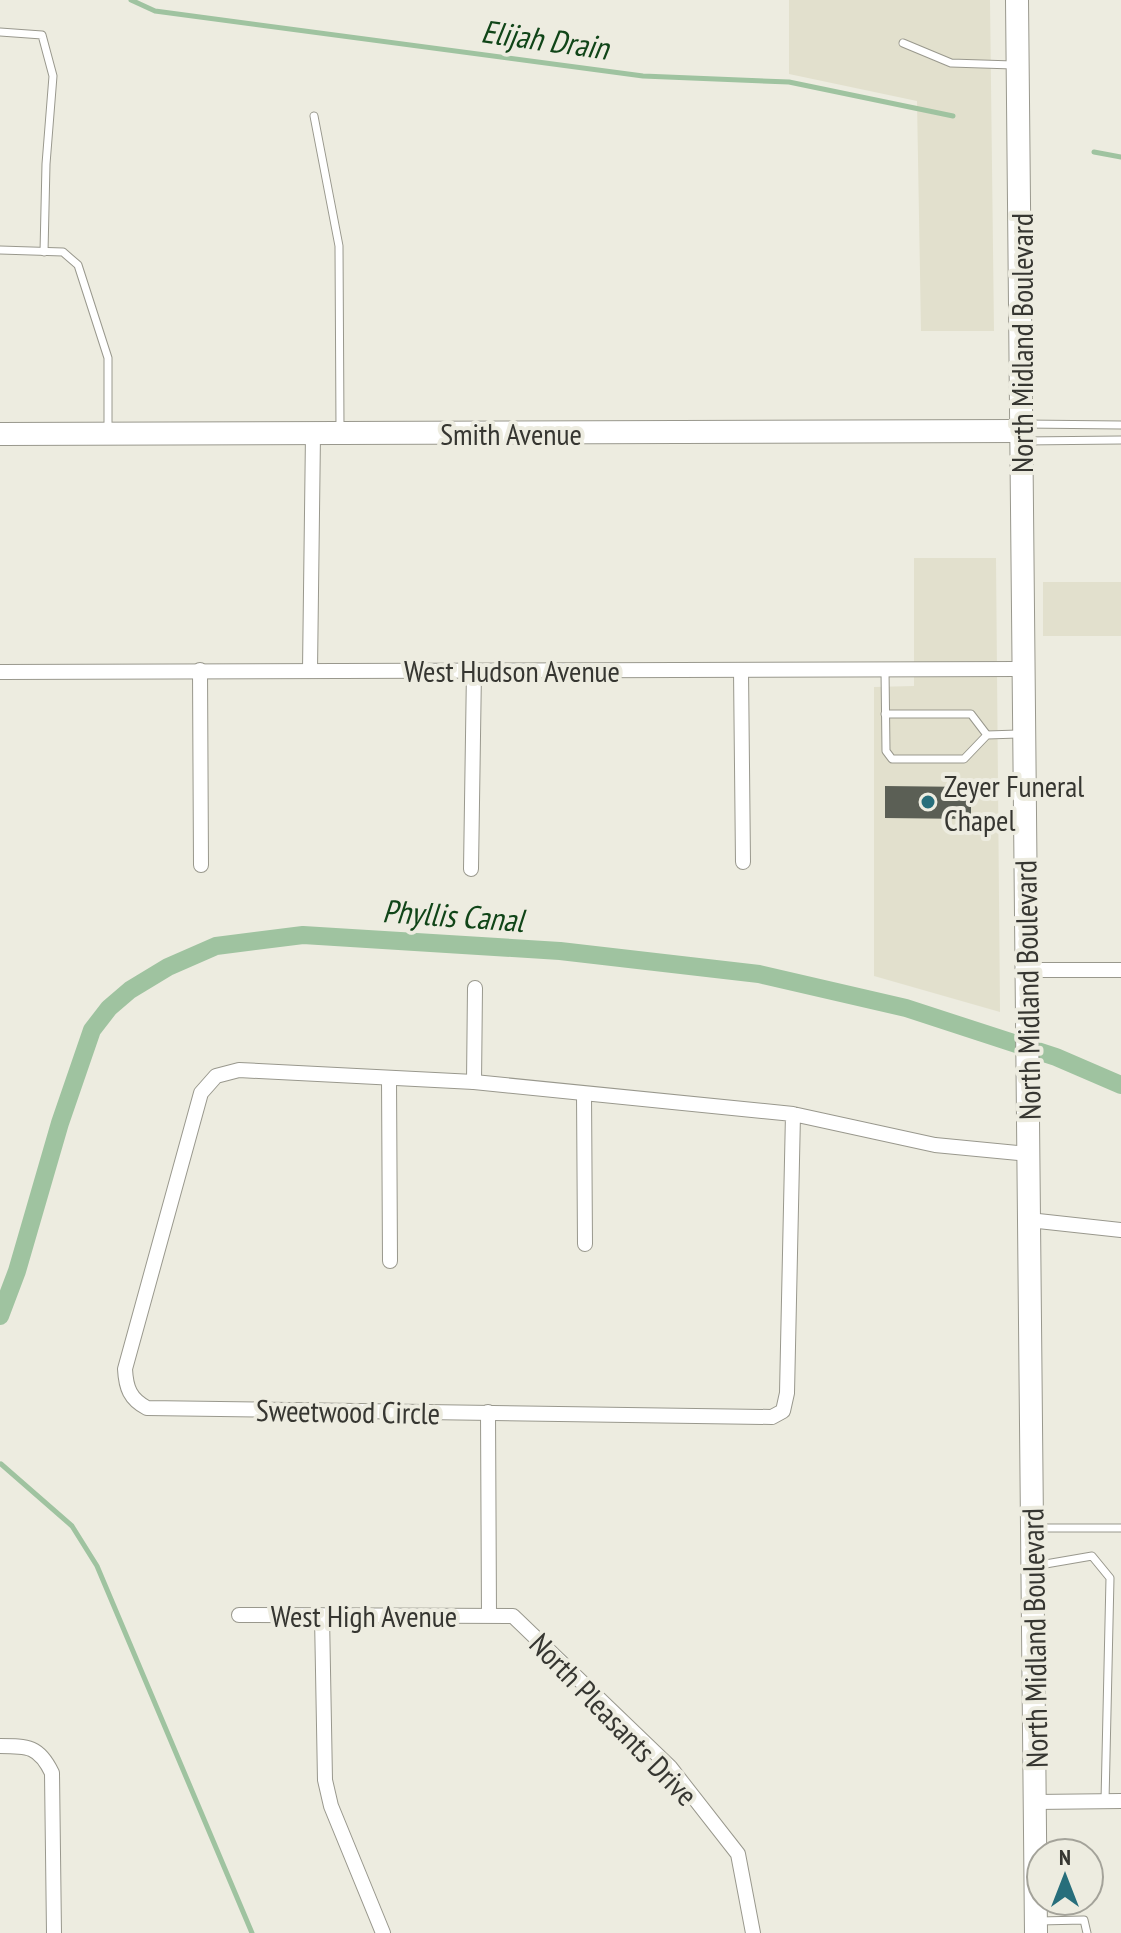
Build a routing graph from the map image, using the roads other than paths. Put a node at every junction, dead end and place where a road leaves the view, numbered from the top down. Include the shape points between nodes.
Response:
1 (1017, 0) edge
2 (0, 32) edge
3 (903, 43) dead end
4 (1019, 65) junction
5 (314, 116) dead end
6 (0, 250) edge
7 (44, 252) junction
8 (1121, 425) edge
9 (1021, 432) junction
10 (0, 434) edge
11 (313, 434) junction
12 (341, 434) junction
13 (108, 435) junction
14 (1121, 440) edge
15 (1024, 669) junction
16 (200, 670) junction
17 (310, 670) junction
18 (474, 670) junction
19 (741, 670) junction
20 (885, 670) junction
21 (0, 672) edge
22 (885, 714) junction
23 (1024, 733) junction
24 (987, 735) junction
25 (743, 862) dead end
26 (201, 865) dead end
27 (471, 869) dead end
28 (1026, 970) junction
29 (1121, 970) edge
30 (475, 988) dead end
31 (389, 1078) junction
32 (474, 1082) junction
33 (584, 1094) junction
34 (793, 1114) junction
35 (1028, 1154) junction
36 (1029, 1220) junction
37 (1121, 1230) edge
38 (585, 1244) dead end
39 (390, 1261) dead end
40 (488, 1412) junction
41 (1032, 1528) junction
42 (1121, 1528) edge
43 (1033, 1566) junction
44 (239, 1615) dead end
45 (489, 1615) junction
46 (322, 1616) junction
47 (0, 1746) edge
48 (1105, 1801) junction
49 (1121, 1801) edge
50 (1035, 1802) junction
51 (1036, 1927) edge
52 (54, 1933) edge
53 (383, 1933) edge
54 (753, 1933) edge
55 (1087, 1933) edge

1 - 4 main road, North Midland Boulevard
2 - 7 lane via 42,35 53,76
3 - 4 lane via 951,63
4 - 9 main road, North Midland Boulevard
5 - 12 lane via 339,246
6 - 7 lane
7 - 13 lane via 63,252 78,265 108,358
8 - 9 lane, Smith Avenue
9 - 12 main road, Smith Avenue
9 - 14 lane
9 - 15 main road, North Midland Boulevard
10 - 13 main road, Smith Avenue
11 - 12 main road, Smith Avenue
11 - 13 main road, Smith Avenue
11 - 17 street
15 - 20 street, West Hudson Avenue
15 - 23 main road, North Midland Boulevard
16 - 17 street, West Hudson Avenue
16 - 21 street, West Hudson Avenue
16 - 26 street
17 - 18 street, West Hudson Avenue
18 - 19 street, West Hudson Avenue
18 - 27 street
19 - 20 street, West Hudson Avenue
19 - 25 street
20 - 22 lane
22 - 24 lane via 971,714
22 - 24 lane via 886,751 892,759 964,759
23 - 24 lane
23 - 28 main road, North Midland Boulevard
28 - 29 street
28 - 35 main road, North Midland Boulevard
30 - 32 street
31 - 32 street, Sweetwood Circle
31 - 39 street
31 - 40 street, Sweetwood Circle via 239,1070 216,1076 201,1093 125,1369 126,1385 134,1401 147,1408
32 - 33 street, Sweetwood Circle
33 - 34 street, Sweetwood Circle
33 - 38 street
34 - 35 street, Sweetwood Circle via 935,1145
34 - 40 street, Sweetwood Circle via 783,1411 750,1418
35 - 36 main road, North Midland Boulevard
36 - 37 street
36 - 41 main road, North Midland Boulevard
40 - 45 street
41 - 42 lane
41 - 43 main road, North Midland Boulevard
43 - 48 lane via 1092,1556 1110,1578
43 - 50 main road, North Midland Boulevard
44 - 46 street, West High Avenue
45 - 46 street, West High Avenue
45 - 54 street, North Pleasants Drive via 513,1616 670,1767 738,1854
46 - 53 street via 325,1780
47 - 52 street via 28,1746 45,1759 52,1773
48 - 49 street
48 - 50 street
50 - 51 main road, North Midland Boulevard
51 - 55 lane via 1084,1920

